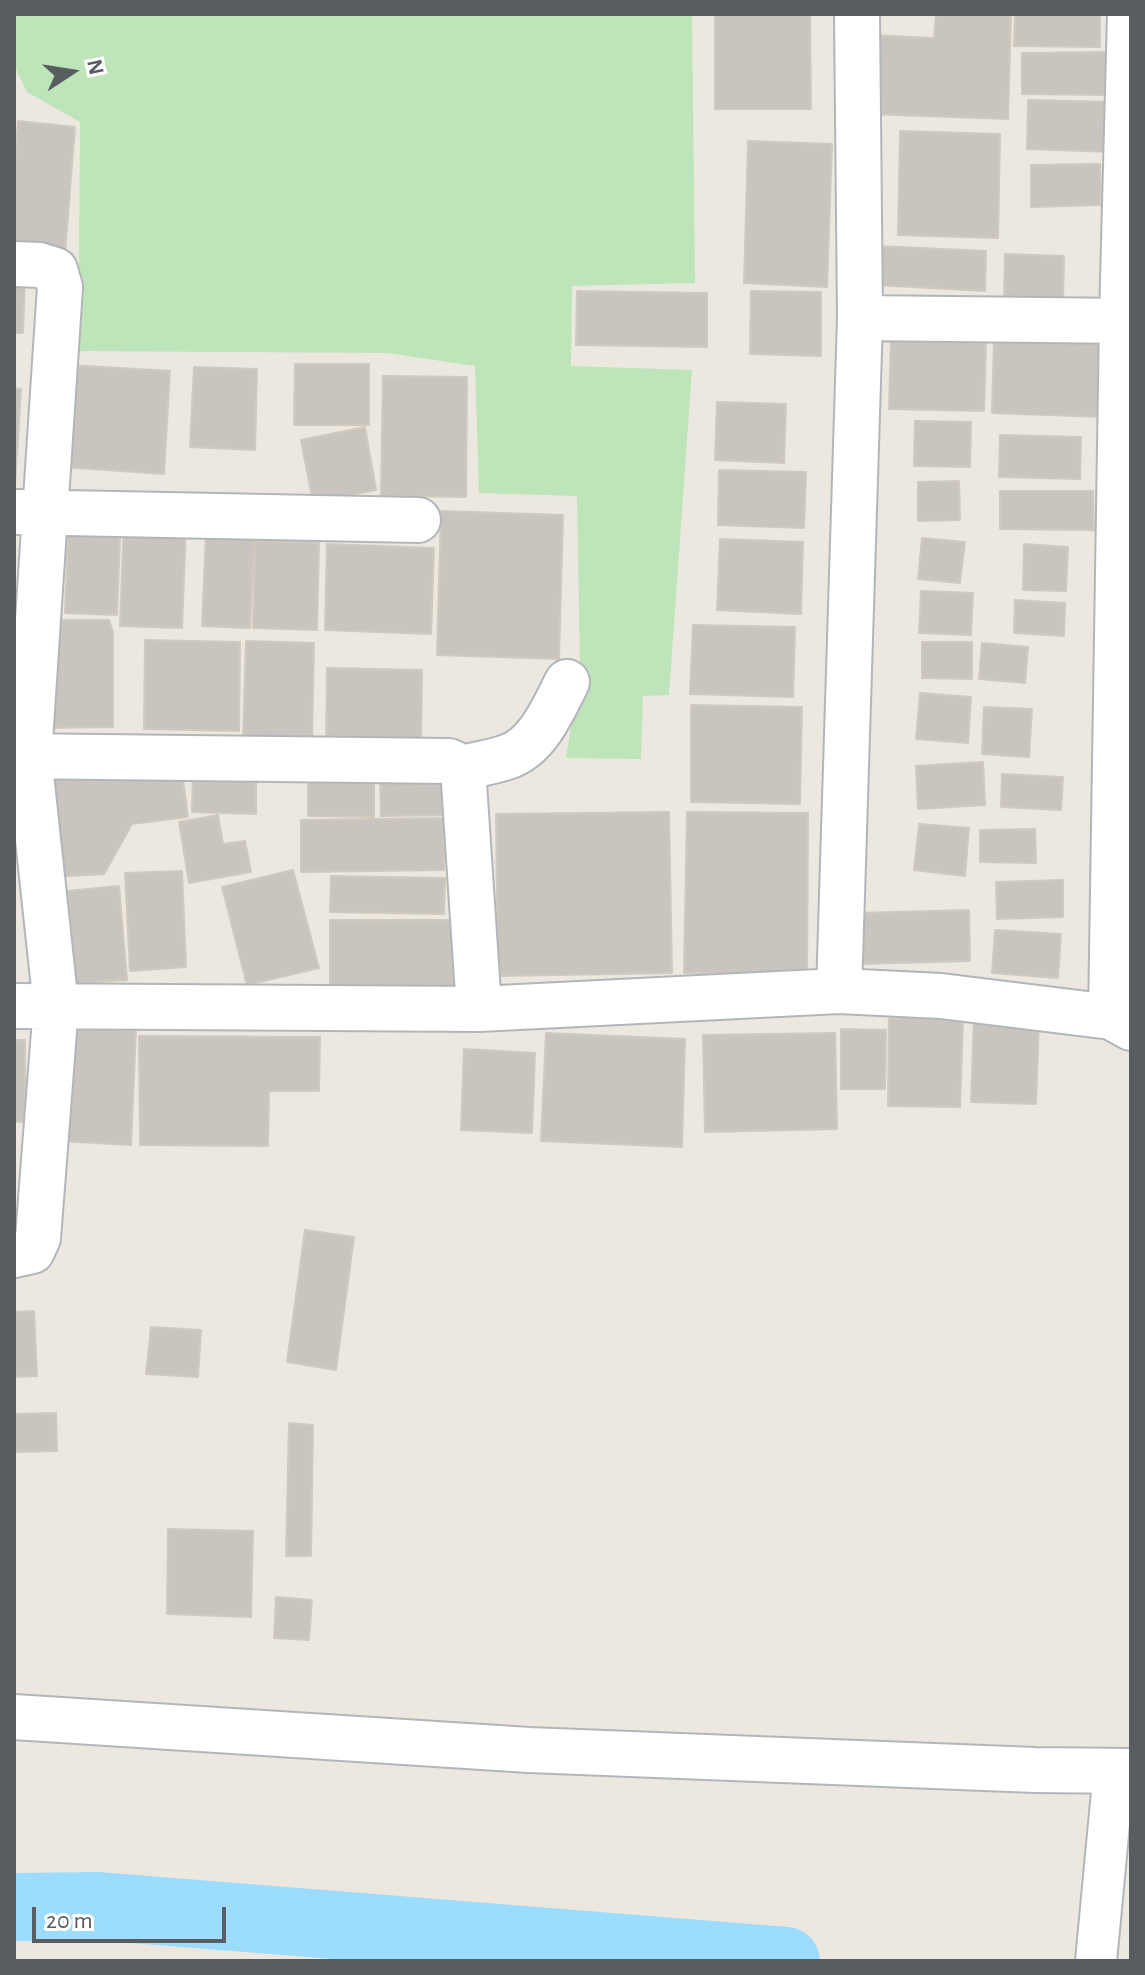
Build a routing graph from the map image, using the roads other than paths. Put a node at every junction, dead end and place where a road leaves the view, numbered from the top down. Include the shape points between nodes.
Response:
1 (857, 14) edge
2 (1130, 14) edge
3 (14, 264) edge
4 (860, 318) junction
5 (1126, 320) edge
6 (29, 512) edge
7 (418, 520) dead end
8 (567, 682) dead end
9 (22, 756) edge
10 (463, 768) junction
11 (839, 991) junction
12 (35, 1006) edge
13 (479, 1009) junction
14 (1121, 1022) edge
15 (14, 1255) edge
16 (14, 1717) edge
17 (1122, 1771) edge
18 (1096, 1961) edge

1 - 4 street
2 - 5 street
3 - 6 street via 55,270 60,287
4 - 5 street
4 - 11 street
5 - 14 street
6 - 7 street
6 - 9 street
8 - 10 street via 546,723 526,746 510,757
9 - 10 street via 449,761
9 - 12 street
10 - 13 street
11 - 13 street
11 - 14 street via 941,996
12 - 13 street
12 - 15 street via 38,1238 32,1251
16 - 17 street via 529,1750
17 - 18 lane

